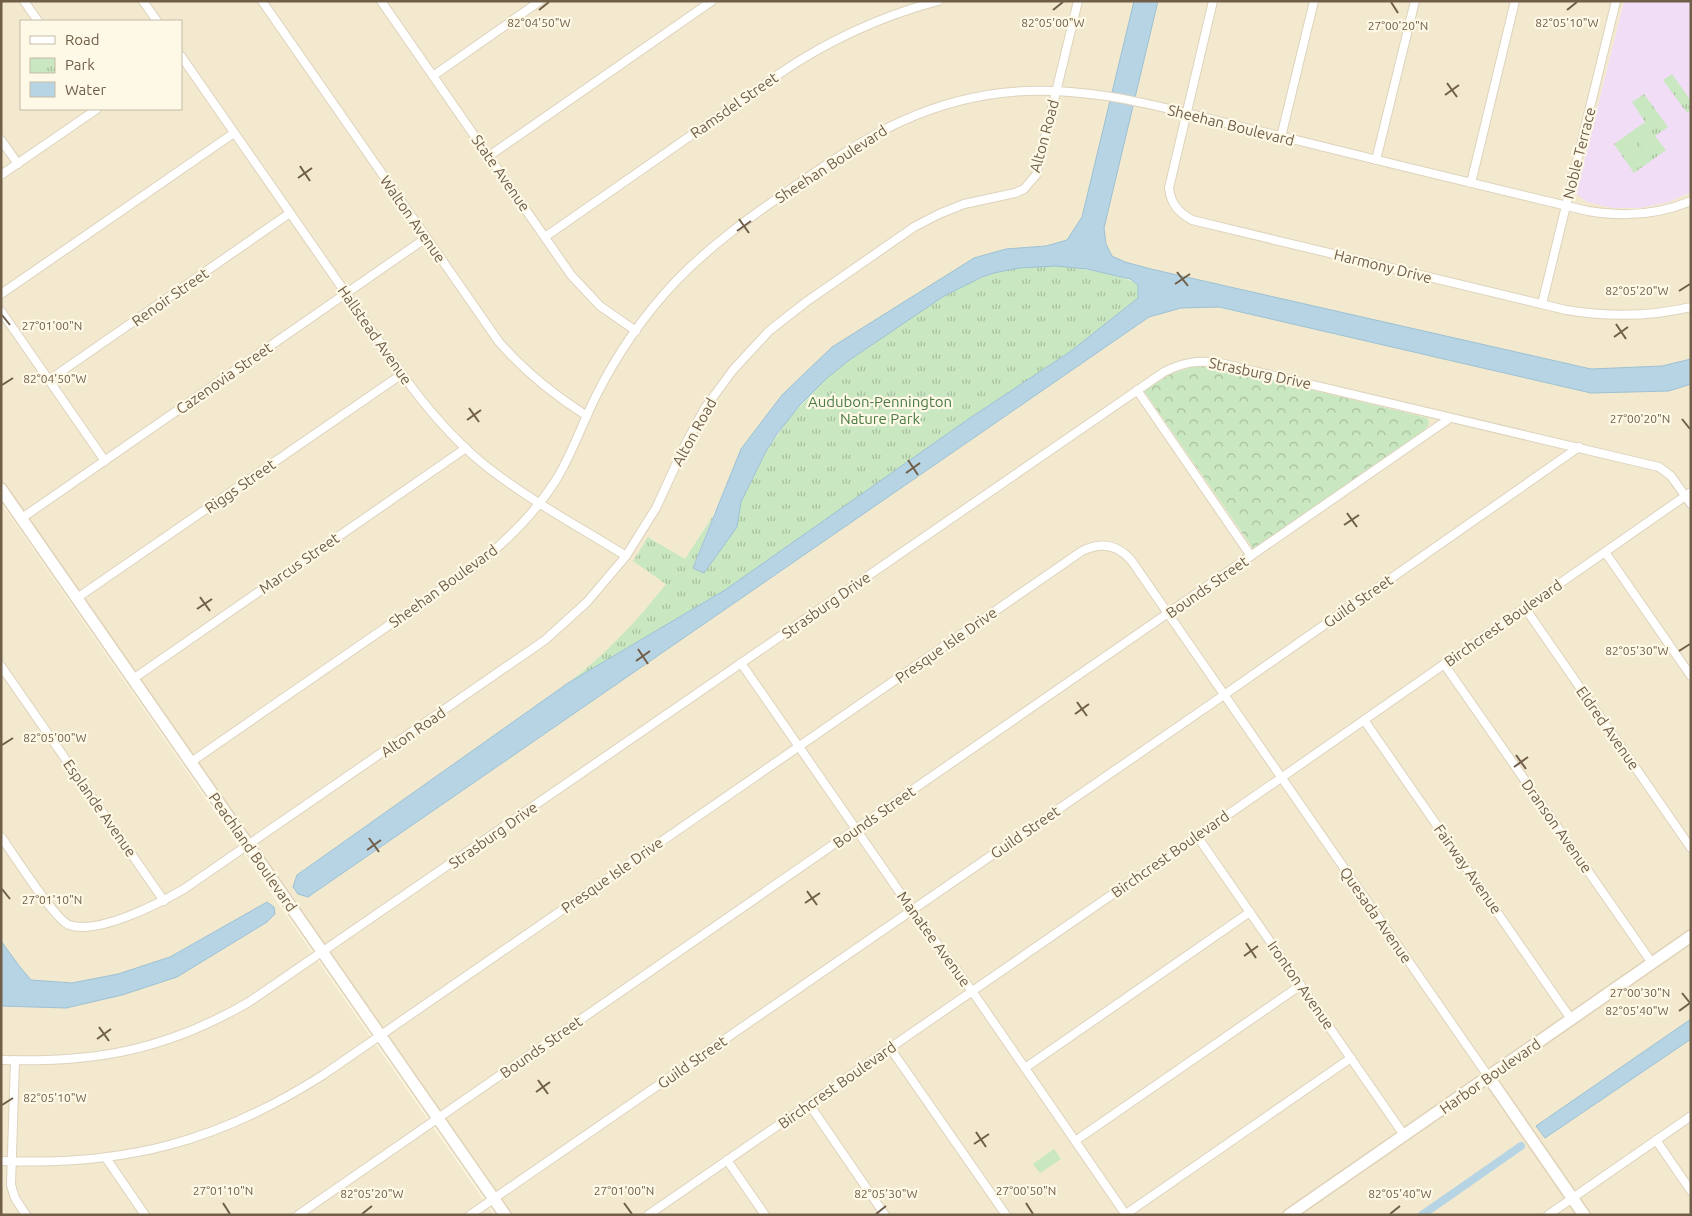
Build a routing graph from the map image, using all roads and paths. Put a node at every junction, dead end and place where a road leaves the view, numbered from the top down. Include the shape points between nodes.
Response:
1 (24, 1) edge
2 (143, 1) edge
3 (262, 1) edge
4 (381, 1) edge
5 (540, 1) edge
6 (712, 1) edge
7 (938, 1) edge
8 (1078, 1) edge
9 (1213, 1) edge
10 (1314, 1) edge
11 (1414, 1) edge
12 (1515, 1) edge
13 (1616, 1) edge
14 (37, 20) edge
15 (156, 20) edge
16 (182, 57) edge
17 (433, 76) junction
18 (1057, 90) junction
19 (96, 110) edge
20 (1186, 114) junction
21 (234, 132) junction
22 (1281, 137) junction
23 (1, 140) edge
24 (489, 156) junction
25 (1376, 160) junction
26 (18, 164) junction
27 (1, 175) edge
28 (1471, 183) junction
29 (1691, 201) edge
30 (1566, 206) junction
31 (290, 213) junction
32 (545, 237) junction
33 (426, 238) junction
34 (346, 293) junction
35 (1, 294) edge
36 (1542, 304) junction
37 (1691, 307) edge
38 (1, 311) edge
39 (636, 331) junction
40 (402, 374) junction
41 (49, 380) junction
42 (1137, 390) junction
43 (587, 416) junction
44 (1450, 418) junction
45 (1579, 447) junction
46 (466, 448) junction
47 (105, 461) junction
48 (1, 489) edge
49 (1688, 494) edge
50 (540, 502) junction
51 (1691, 504) edge
52 (22, 518) junction
53 (1605, 552) junction
54 (626, 556) junction
55 (1251, 556) junction
56 (78, 598) junction
57 (1525, 608) junction
58 (1168, 614) junction
59 (741, 663) junction
60 (1444, 664) junction
61 (1, 666) edge
62 (1691, 676) edge
63 (133, 679) junction
64 (1224, 694) junction
65 (1364, 720) junction
66 (799, 746) junction
67 (191, 762) junction
68 (1281, 778) junction
69 (856, 830) junction
70 (1197, 836) junction
71 (1, 837) edge
72 (248, 845) junction
73 (1691, 848) edge
74 (164, 901) junction
75 (912, 910) junction
76 (1250, 912) junction
77 (1691, 936) edge
78 (323, 952) junction
79 (1652, 963) junction
80 (1300, 985) junction
81 (972, 992) junction
82 (1572, 1019) junction
83 (380, 1035) junction
84 (890, 1048) junction
85 (1351, 1058) junction
86 (1, 1060) edge
87 (15, 1060) junction
88 (1025, 1068) junction
89 (1488, 1076) junction
90 (808, 1104) junction
91 (1691, 1116) edge
92 (438, 1118) junction
93 (1404, 1135) junction
94 (1656, 1140) junction
95 (1075, 1141) junction
96 (106, 1158) junction
97 (727, 1160) junction
98 (1, 1161) edge
99 (11, 1161) junction
100 (1691, 1191) edge
101 (494, 1198) junction
102 (1572, 1198) junction
103 (1126, 1214) edge
104 (26, 1215) edge
105 (145, 1215) edge
106 (298, 1215) edge
107 (470, 1215) edge
108 (505, 1215) edge
109 (648, 1215) edge
110 (765, 1215) edge
111 (885, 1215) edge
112 (1006, 1215) edge
113 (1289, 1215) edge
114 (1548, 1215) edge
115 (1584, 1215) edge

1 - 14 street
2 - 15 street
3 - 33 street, Walton Avenue
4 - 17 street, State Avenue
5 - 17 street
6 - 24 street
7 - 32 street, Ramsdel Street via 885,18 819,48
8 - 18 street, Alton Road
9 - 20 street, Harmony Drive
10 - 22 street
11 - 25 street
12 - 28 street
13 - 30 street, Noble Terrace
16 - 21 street, Hallstead Avenue
17 - 24 street, State Avenue
18 - 20 street, Sheehan Boulevard via 1109,96
18 - 39 street, Sheehan Boulevard via 1000,93 950,103 902,120 858,143 719,241 676,281
18 - 54 street, Alton Road via 1036,175 1024,189 964,204 914,227 806,302 750,350 702,414 656,508
19 - 26 street
20 - 22 street, Sheehan Boulevard
20 - 36 street, Harmony Drive via 1169,188 1174,205 1192,220
21 - 31 street, Hallstead Avenue
21 - 35 street
22 - 25 street, Sheehan Boulevard
23 - 26 street
24 - 32 street, State Avenue
25 - 28 street, Sheehan Boulevard
26 - 27 street
28 - 30 street, Sheehan Boulevard
29 - 30 street, Sheehan Boulevard via 1658,211 1628,214 1600,213
30 - 36 street, Noble Terrace
31 - 34 street, Hallstead Avenue
31 - 41 street, Renoir Street
32 - 39 street, State Avenue via 587,294
33 - 34 street, Cazenovia Street
33 - 43 street, Walton Avenue via 510,354 544,386
34 - 40 street, Hallstead Avenue
34 - 47 street, Cazenovia Street
36 - 37 street, Harmony Drive via 1609,316 1648,315
38 - 41 street
39 - 43 street, Sheehan Boulevard via 608,374
40 - 46 street, Hallstead Avenue via 432,413
40 - 56 street, Riggs Street
41 - 47 street
42 - 44 street, Strasburg Drive via 1175,366 1201,360
42 - 55 street
42 - 59 street, Strasburg Drive
43 - 50 street, Sheehan Boulevard via 566,462
44 - 45 street, Strasburg Drive
44 - 55 street, Bounds Street
45 - 49 street, Strasburg Drive via 1659,467
45 - 64 street, Guild Street
46 - 50 street, Hallstead Avenue via 498,475
46 - 63 street, Marcus Street
47 - 52 street, Cazenovia Street
48 - 52 street, Peachland Boulevard
49 - 51 street, Strasburg Drive
49 - 53 street, Birchcrest Boulevard
50 - 54 street, Hallstead Avenue
50 - 67 street, Sheehan Boulevard via 511,535 479,563
52 - 56 street, Peachland Boulevard
53 - 57 street, Birchcrest Boulevard
53 - 62 street
54 - 72 street, Alton Road via 587,602 545,640
55 - 58 street, Bounds Street
56 - 63 street, Peachland Boulevard
57 - 60 street, Birchcrest Boulevard
57 - 73 street, Eldred Avenue
58 - 64 street, Quesada Avenue
58 - 66 street, Presque Isle Drive via 1125,554 1108,546 1090,547
58 - 69 street, Bounds Street
59 - 66 street, Manatee Avenue
59 - 78 street, Strasburg Drive
60 - 65 street, Birchcrest Boulevard
60 - 79 street, Dranson Avenue
61 - 74 street, Esplande Avenue
63 - 67 street, Peachland Boulevard
64 - 68 street, Quesada Avenue
64 - 75 street, Guild Street
65 - 68 street, Birchcrest Boulevard
65 - 82 street, Fairway Avenue
66 - 69 street, Manatee Avenue
66 - 83 street, Presque Isle Drive
67 - 72 street, Peachland Boulevard
68 - 70 street, Birchcrest Boulevard
68 - 89 street, Quesada Avenue
69 - 75 street, Manatee Avenue
69 - 92 street, Bounds Street
70 - 76 street, Ironton Avenue
70 - 81 street, Birchcrest Boulevard
71 - 74 street, Alton Road via 54,913 68,924 85,927 104,923
72 - 74 street, Alton Road
72 - 78 street, Peachland Boulevard
75 - 81 street, Manatee Avenue
75 - 101 street, Guild Street
76 - 80 street, Ironton Avenue
76 - 88 street
77 - 79 street, Harbor Boulevard
78 - 83 street, Peachland Boulevard
78 - 87 street, Strasburg Drive via 242,1007 176,1038 96,1057 56,1061
79 - 82 street, Harbor Boulevard
80 - 85 street, Ironton Avenue
80 - 95 street
81 - 84 street, Birchcrest Boulevard
81 - 88 street, Manatee Avenue
82 - 89 street, Harbor Boulevard
83 - 92 street, Peachland Boulevard
83 - 96 street, Presque Isle Drive via 299,1090 246,1118 181,1142
84 - 90 street, Birchcrest Boulevard
84 - 112 street
85 - 93 street, Ironton Avenue
85 - 103 street
86 - 87 street, Strasburg Drive
87 - 99 street
88 - 95 street, Manatee Avenue
89 - 93 street, Harbor Boulevard
89 - 102 street, Quesada Avenue
90 - 97 street, Birchcrest Boulevard
90 - 111 street
91 - 94 street
92 - 101 street, Peachland Boulevard
92 - 106 street, Bounds Street
93 - 113 street, Harbor Boulevard
94 - 100 street
94 - 102 street
95 - 103 street, Manatee Avenue
96 - 99 street, Presque Isle Drive via 59,1162
96 - 105 street
97 - 109 street, Birchcrest Boulevard
97 - 110 street
98 - 99 street, Presque Isle Drive
99 - 104 street via 10,1185
101 - 107 street, Guild Street
101 - 108 street, Peachland Boulevard
102 - 114 street
102 - 115 street, Quesada Avenue

